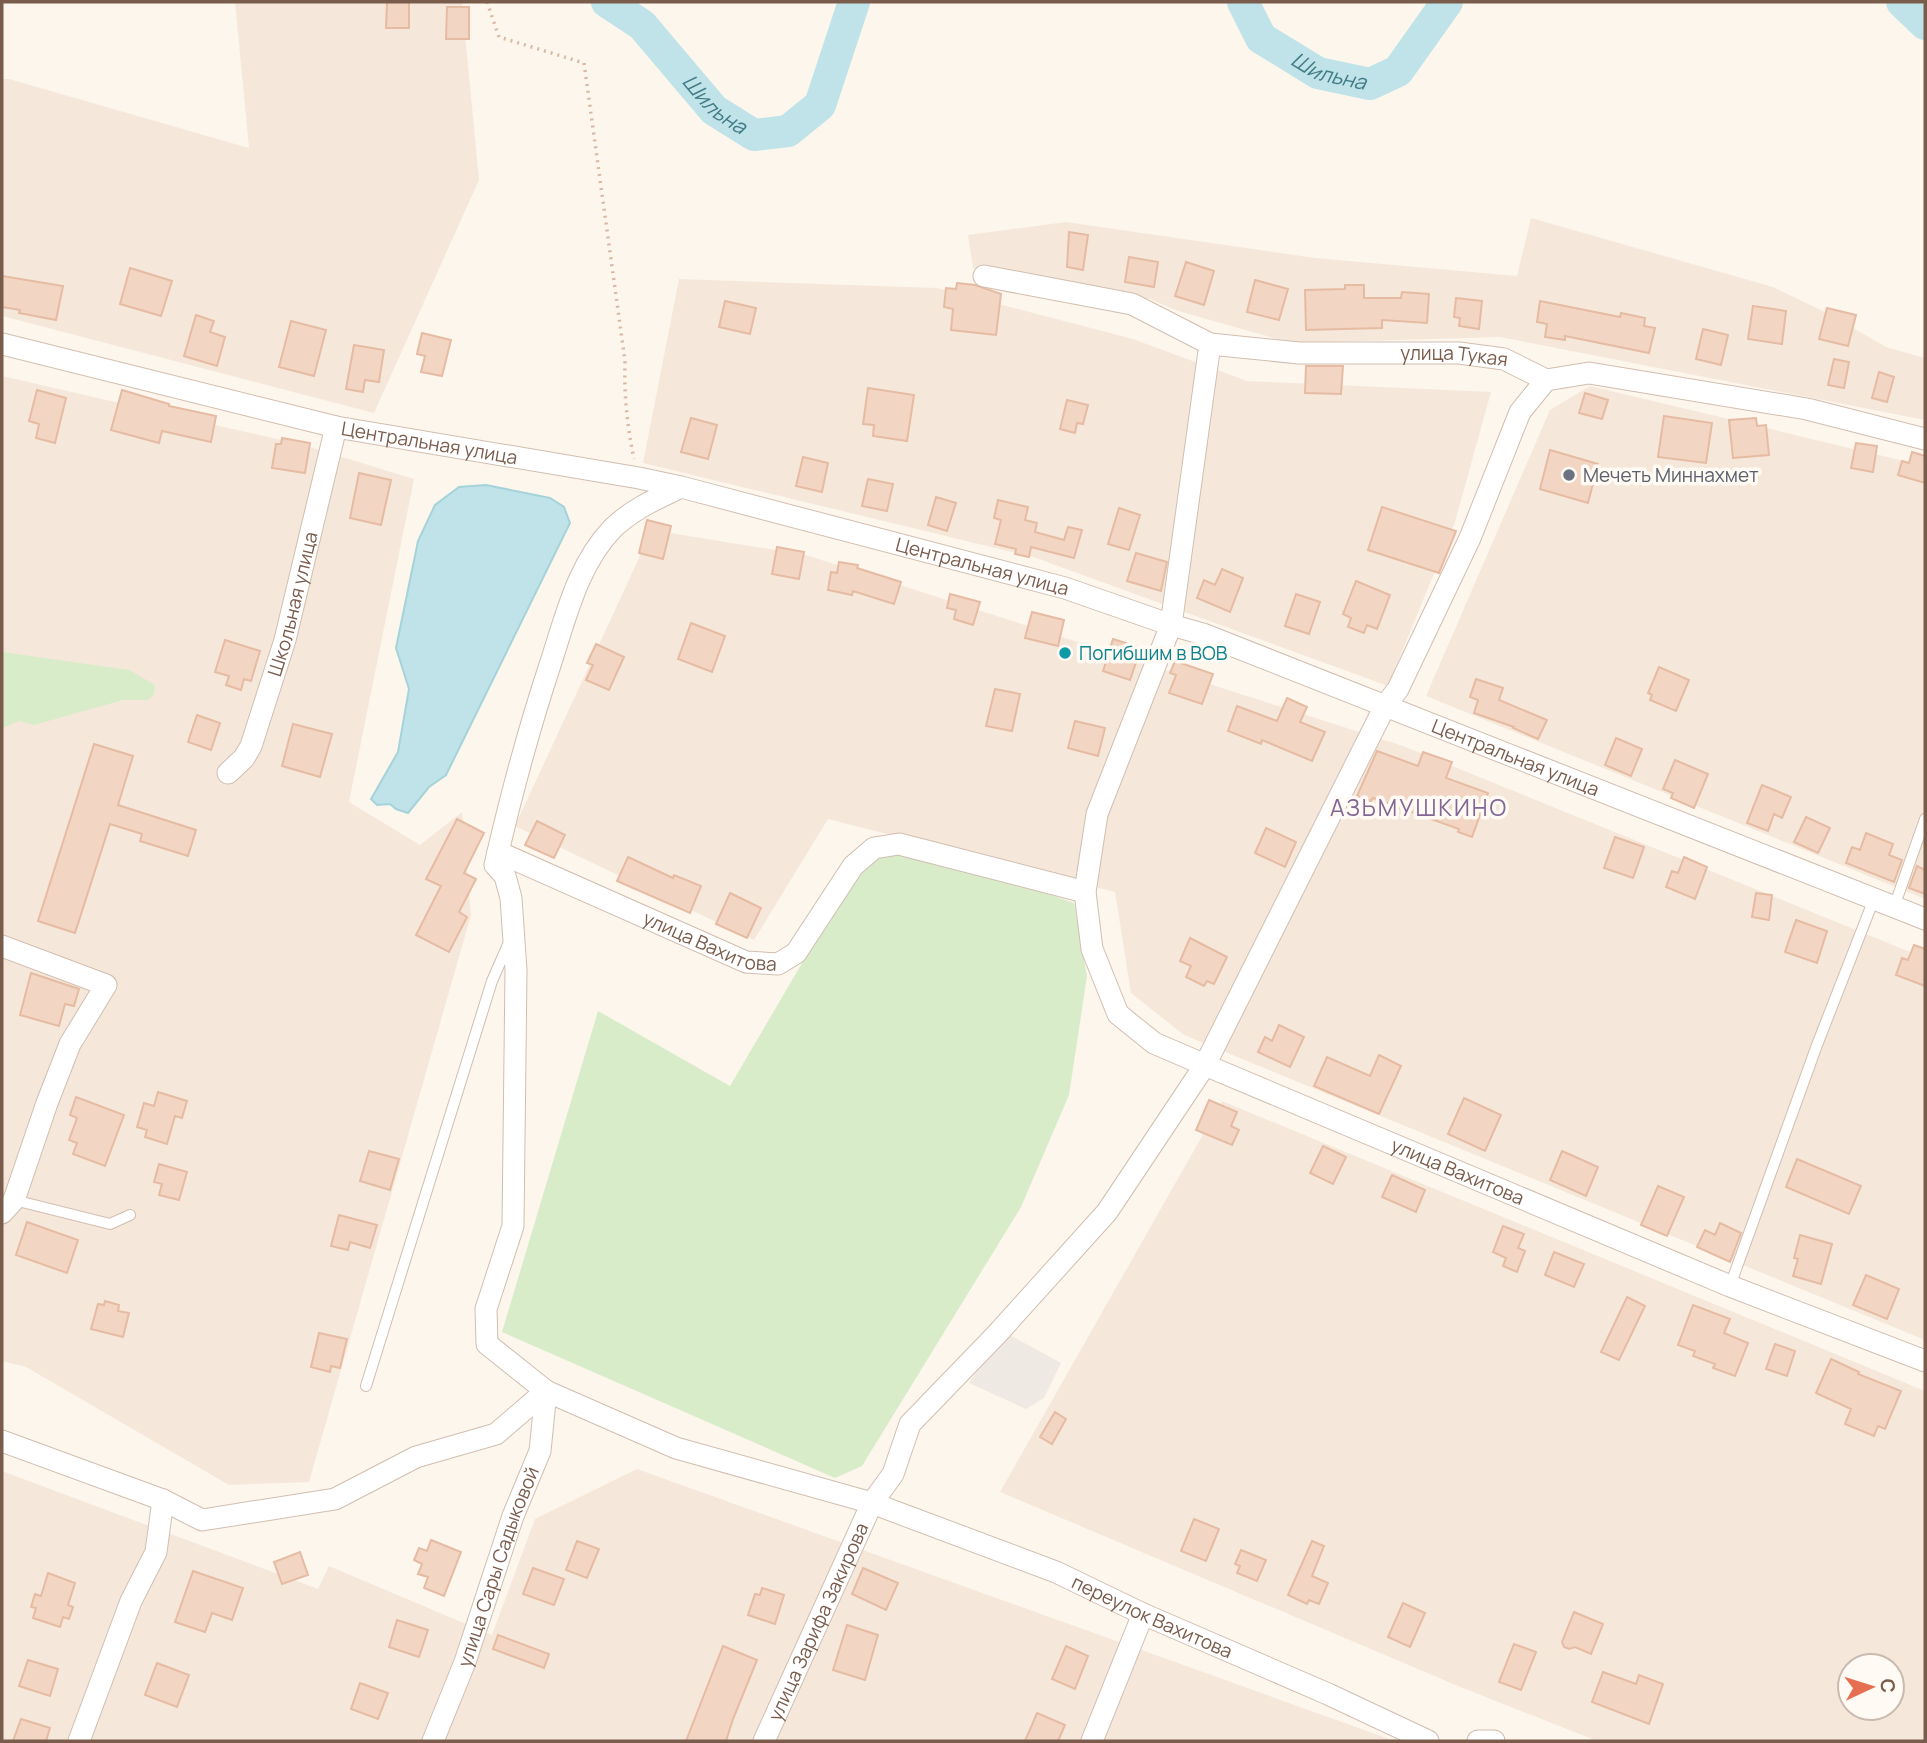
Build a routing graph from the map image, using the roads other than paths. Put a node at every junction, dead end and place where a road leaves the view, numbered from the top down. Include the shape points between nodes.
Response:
1 (984, 276) dead end
2 (2, 344) edge
3 (1210, 344) junction
4 (1546, 380) junction
5 (336, 427) junction
6 (1925, 439) edge
7 (639, 478) junction
8 (681, 487) junction
9 (632, 511) junction
10 (1171, 625) junction
11 (1385, 706) junction
12 (228, 773) dead end
13 (1925, 819) edge
14 (498, 852) junction
15 (1084, 892) junction
16 (1884, 903) junction
17 (1925, 919) edge
18 (513, 934) junction
19 (2, 946) edge
20 (1205, 1065) junction
21 (8, 1206) edge
22 (130, 1215) dead end
23 (1730, 1286) junction
24 (1925, 1361) edge
25 (366, 1387) dead end
26 (546, 1391) junction
27 (2, 1441) edge
28 (163, 1500) junction
29 (872, 1503) junction
30 (1143, 1614) junction
31 (79, 1741) edge
32 (433, 1741) edge
33 (764, 1741) edge
34 (1092, 1741) edge
35 (1428, 1741) edge
36 (1478, 1741) edge
37 (1493, 1741) edge

1 - 3 street, улица Тукая via 1132,304
2 - 5 street, Центральная улица
3 - 4 street, улица Тукая via 1299,353 1459,353 1504,359
3 - 10 street, улица Вахитова
4 - 6 street via 1588,373 1807,409
4 - 11 street, улица Зарифа Закирова via 1520,412 1471,538 1398,689
5 - 7 street, Центральная улица
5 - 12 street, Школьная улица via 285,640 251,746
7 - 8 street, Центральная улица
7 - 9 street
8 - 9 street
8 - 10 street, Центральная улица via 1065,588
9 - 14 street via 585,567 568,610 528,733
10 - 11 street, Центральная улица
10 - 15 street, улица Вахитова via 1097,814
11 - 16 street, Центральная улица
11 - 20 street, улица Зарифа Закирова
13 - 16 lane
14 - 15 street, улица Вахитова via 746,962 778,964 796,953 853,866 874,848 899,844
14 - 18 street, переулок Вахитова via 495,864 505,876 512,898
15 - 20 street, улица Вахитова via 1092,949 1118,1014 1154,1044
16 - 17 street, Центральная улица
16 - 23 lane via 1817,1045
18 - 25 lane via 492,981
18 - 26 street, переулок Вахитова via 513,1226 486,1309 487,1344
19 - 21 street via 106,985 70,1044
20 - 23 street, улица Вахитова
20 - 29 street, улица Зарифа Закирова via 1107,1212 910,1424 893,1474
21 - 22 lane via 110,1224
23 - 24 street, улица Вахитова
26 - 28 street via 496,1434 416,1457 334,1499 202,1520
26 - 29 street, переулок Вахитова via 676,1448
26 - 32 street, улица Сары Садыковой via 540,1451
27 - 28 street
28 - 31 street via 156,1552 131,1601
29 - 30 street, переулок Вахитова via 1056,1572
29 - 33 street, улица Зарифа Закирова
30 - 34 street
30 - 35 street, переулок Вахитова
36 - 37 street

